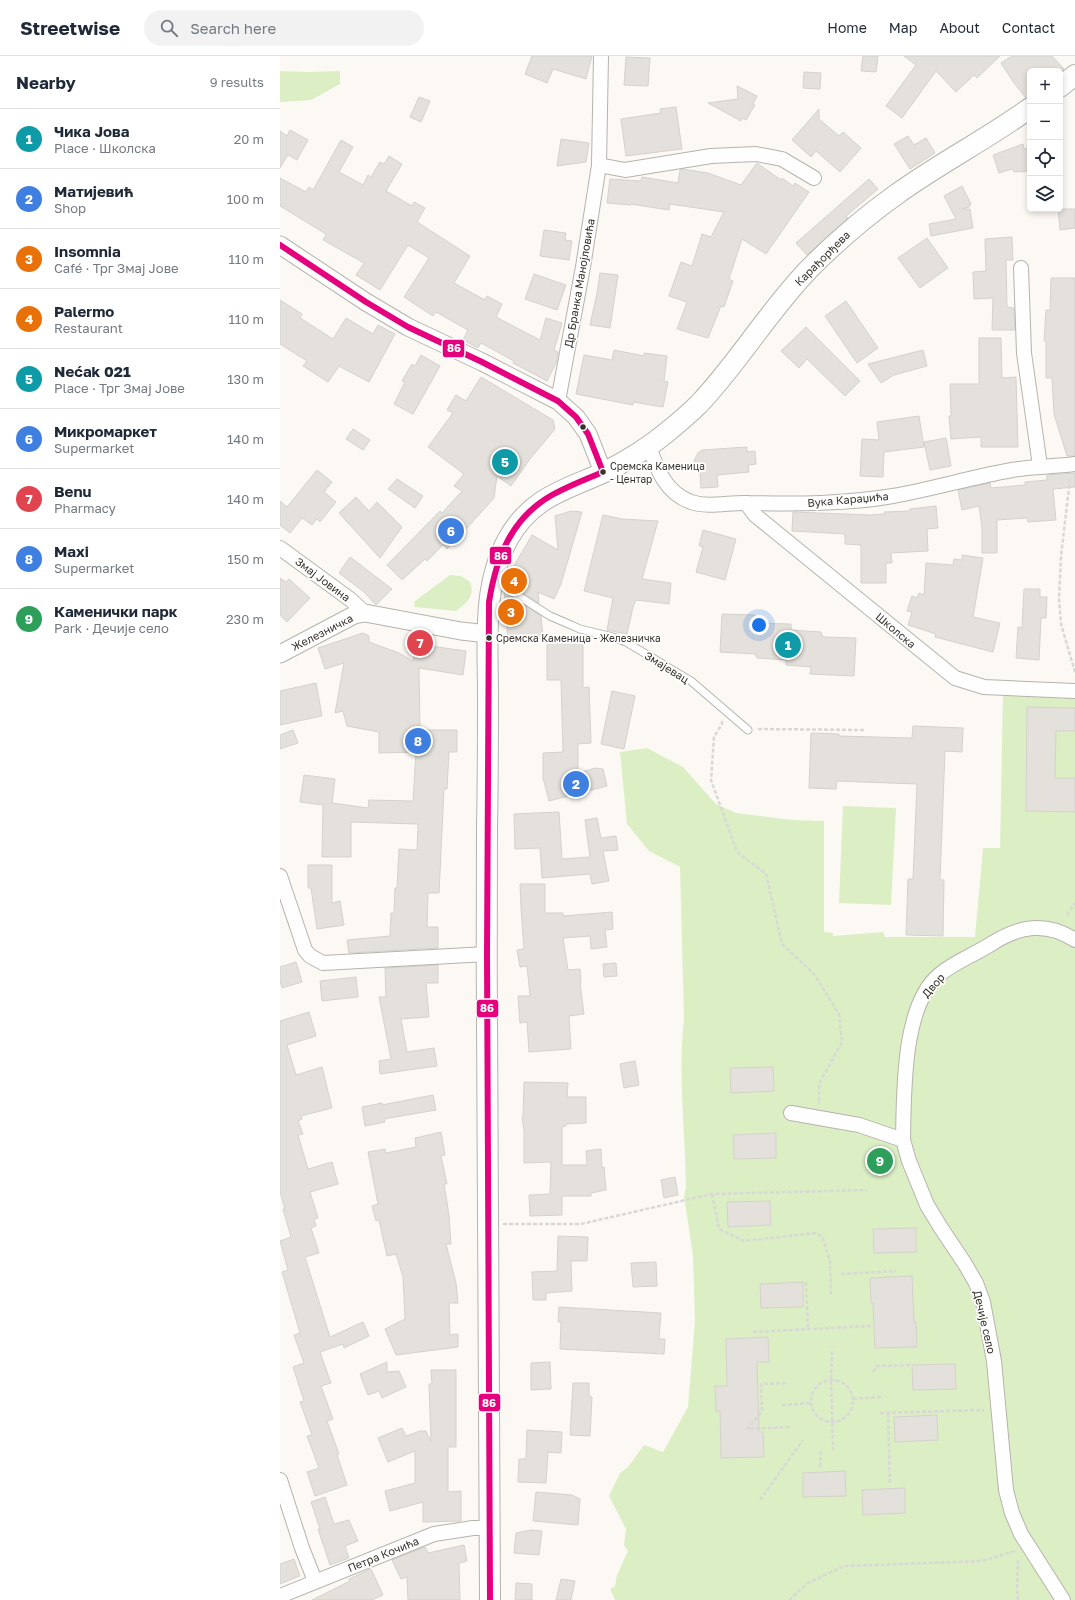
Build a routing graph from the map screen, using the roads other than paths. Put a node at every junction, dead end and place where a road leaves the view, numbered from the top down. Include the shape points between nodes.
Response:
1 (601, 56) edge
2 (1075, 75) edge
3 (1063, 85) edge
4 (1027, 110) edge
5 (599, 165) junction
6 (814, 178) dead end
7 (280, 245) edge
8 (1021, 268) dead end
9 (558, 401) junction
10 (649, 446) junction
11 (1073, 464) edge
12 (1040, 466) junction
13 (604, 472) junction
14 (746, 503) junction
15 (280, 548) edge
16 (492, 579) junction
17 (365, 613) junction
18 (488, 634) junction
19 (280, 654) edge
20 (1075, 691) edge
21 (748, 730) road end
22 (280, 876) edge
23 (1075, 940) edge
24 (487, 954) junction
25 (791, 1114) dead end
26 (904, 1140) junction
27 (280, 1480) edge
28 (489, 1528) junction
29 (315, 1582) junction
30 (280, 1596) edge
31 (490, 1600) edge
32 (1063, 1600) edge

1 - 5 street, Др Бранка Манојловића
2 - 3 main road
4 - 10 main road, Карађорђева via 899,192 858,223 788,292 699,403
5 - 6 street via 625,170 711,156 756,154 782,159
5 - 9 street, Др Бранка Манојловића
7 - 9 street via 408,327
8 - 12 street via 1024,353
9 - 13 street via 576,416 588,434
10 - 13 main road, Карађорђева
10 - 14 street, Вука Караџића via 663,480 681,497 703,504
11 - 12 street, Вука Караџића
12 - 14 street, Вука Караџића via 894,496 790,504
13 - 16 main road, Карађорђева via 556,493 527,513 506,543
14 - 20 street, Школска via 755,514 956,678 984,688
15 - 17 street, Змај Јовина
16 - 18 main road, Карађорђева
16 - 21 lane, Змајевац via 550,616 580,629 626,642 691,681
17 - 18 street
17 - 19 street, Железничка via 354,615
18 - 24 main road, Карађорђева
22 - 24 street via 305,950 323,963
23 - 26 street, Двор via 1049,928 1019,930 1004,936 938,976 920,1000 911,1029
24 - 28 main road, Карађорђева
25 - 26 street via 859,1125
26 - 32 street, Дечије село via 909,1161 927,1205 976,1283 983,1302 994,1361 1006,1490 1012,1513 1021,1534
27 - 29 street
28 - 29 street, Петра Кочића via 434,1534
28 - 31 main road, Карађорђева
29 - 30 street, Петра Кочића

